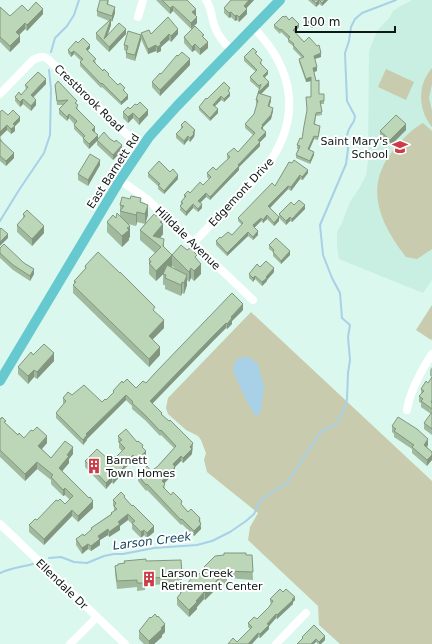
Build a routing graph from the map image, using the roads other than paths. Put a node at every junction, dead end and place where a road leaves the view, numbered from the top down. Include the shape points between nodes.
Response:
1 (143, 0) edge
2 (206, 0) edge
3 (280, 0) edge
4 (138, 17) dead end
5 (253, 27) junction
6 (231, 50) junction
7 (0, 94) edge
8 (141, 148) junction
9 (120, 180) junction
10 (193, 243) junction
11 (253, 300) dead end
12 (432, 354) edge
13 (0, 381) edge
14 (407, 410) dead end
15 (0, 524) edge
16 (306, 613) dead end
17 (97, 617) junction
18 (70, 644) edge
19 (125, 644) edge
20 (276, 644) edge

1 - 4 street
2 - 6 street via 214,27
3 - 5 main road, East Barnett Rd
5 - 6 main road, East Barnett Rd
5 - 10 street, Edgemont Drive via 278,58 283,70 289,93 286,129 274,157 264,170
6 - 8 main road, East Barnett Rd via 166,117
7 - 8 street, Crestbrook Road via 33,60 45,57
8 - 9 main road, East Barnett Rd
9 - 10 street, Hilldale Avenue via 147,199
9 - 13 main road, East Barnett Rd
10 - 11 street, Hilldale Avenue
12 - 14 street via 417,380
15 - 17 street, Ellendale Dr
16 - 20 street
17 - 18 street
17 - 19 street, Ellendale Dr

